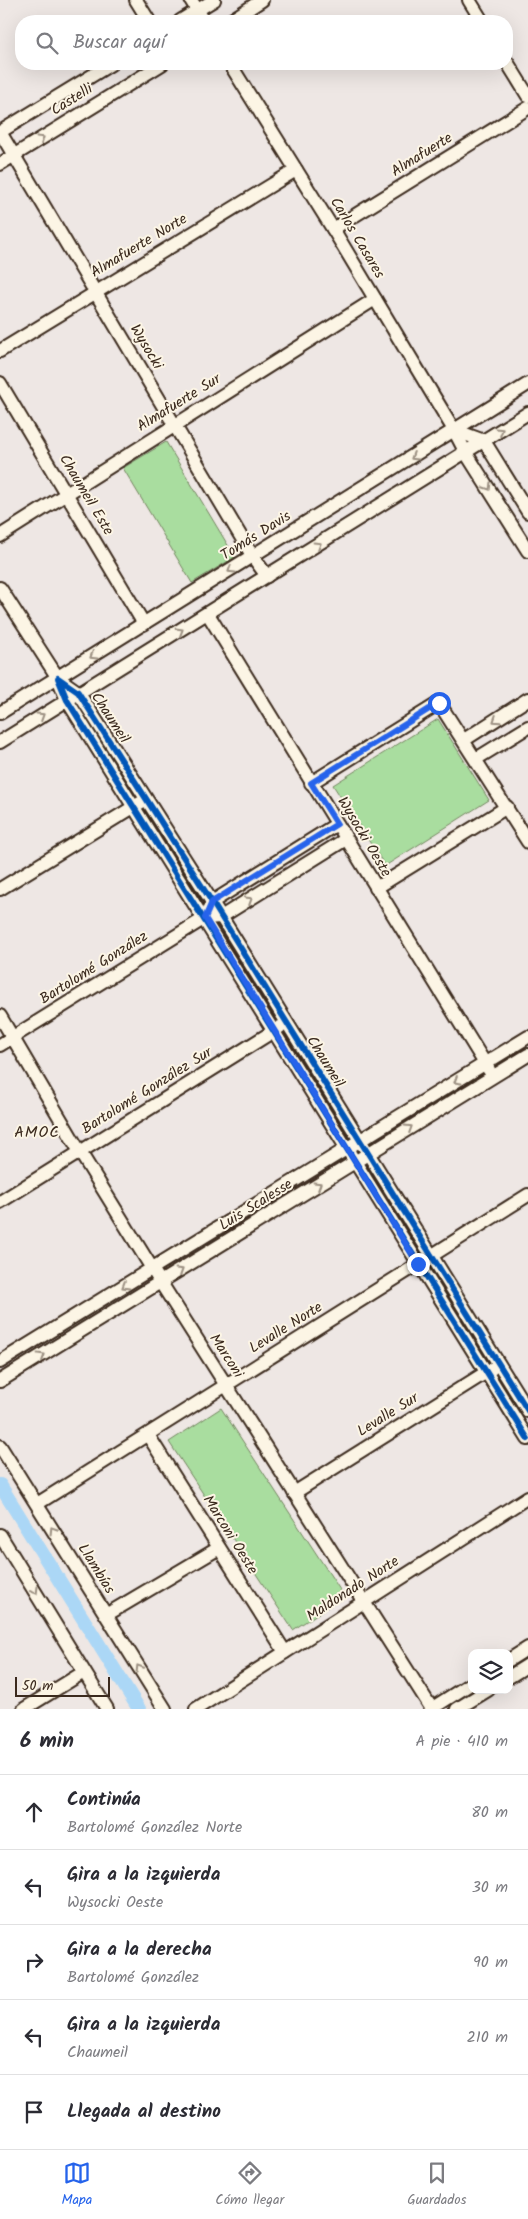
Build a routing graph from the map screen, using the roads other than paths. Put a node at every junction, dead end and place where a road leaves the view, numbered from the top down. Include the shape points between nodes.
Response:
1 (136, 0) edge
2 (214, 0) edge
3 (262, 0) edge
4 (469, 0) edge
5 (197, 11) edge
6 (145, 15) edge
7 (239, 15) edge
8 (478, 15) edge
9 (101, 70) edge
10 (152, 70) edge
11 (234, 70) edge
12 (512, 70) edge
13 (528, 96) edge
14 (528, 108) edge
15 (0, 132) edge
16 (14, 156) junction
17 (0, 164) edge
18 (296, 170) junction
19 (333, 229) junction
20 (94, 292) junction
21 (375, 299) junction
22 (0, 351) edge
23 (0, 383) edge
24 (528, 384) edge
25 (528, 413) edge
26 (174, 426) junction
27 (454, 430) junction
28 (484, 441) junction
29 (466, 453) junction
30 (66, 494) junction
31 (528, 512) edge
32 (0, 536) edge
33 (528, 552) edge
34 (253, 557) junction
35 (267, 576) junction
36 (0, 588) edge
37 (208, 614) junction
38 (144, 624) junction
39 (58, 678) junction
40 (78, 692) junction
41 (528, 699) edge
42 (67, 700) junction
43 (0, 713) edge
44 (528, 727) edge
45 (464, 740) junction
46 (0, 742) edge
47 (476, 759) junction
48 (311, 783) junction
49 (147, 799) junction
50 (133, 807) junction
51 (507, 807) junction
52 (337, 824) junction
53 (346, 839) junction
54 (528, 842) edge
55 (376, 888) junction
56 (0, 889) edge
57 (212, 902) junction
58 (221, 917) junction
59 (205, 918) junction
60 (0, 1016) edge
61 (286, 1023) junction
62 (273, 1031) junction
63 (13, 1037) junction
64 (528, 1037) edge
65 (0, 1045) edge
66 (528, 1055) edge
67 (485, 1064) junction
68 (492, 1077) junction
69 (360, 1140) junction
70 (346, 1148) junction
71 (80, 1152) junction
72 (368, 1154) junction
73 (355, 1163) junction
74 (528, 1195) edge
75 (0, 1202) edge
76 (431, 1256) junction
77 (418, 1264) junction
78 (152, 1269) junction
79 (161, 1283) junction
80 (0, 1362) edge
81 (498, 1364) junction
82 (486, 1372) junction
83 (0, 1381) edge
84 (226, 1386) junction
85 (528, 1411) edge
86 (148, 1435) junction
87 (528, 1440) edge
88 (0, 1446) edge
89 (294, 1493) junction
90 (528, 1497) edge
91 (36, 1504) junction
92 (2, 1541) edge
93 (219, 1548) junction
94 (363, 1602) junction
95 (106, 1615) junction
96 (528, 1648) edge
97 (286, 1652) junction
98 (513, 1657) edge
99 (528, 1666) edge
100 (84, 1672) junction
101 (513, 1675) edge
102 (468, 1686) edge
103 (481, 1694) edge
104 (24, 1709) edge
105 (107, 1709) edge
106 (165, 1709) edge
107 (196, 1709) edge
108 (431, 1709) edge
109 (457, 1709) edge

1 - 6 street
2 - 5 street
3 - 7 street
4 - 8 street
9 - 15 street, Castelli
16 -> 10 street, Castelli
11 - 18 street, Carlos Casares
12 - 13 street
14 - 19 street, Almafuerte
15 - 16 street, Wysocki
16 - 17 street, Castelli
16 - 20 street, Wysocki
18 - 19 street, Carlos Casares
18 - 20 street, Almafuerte Norte
19 - 21 street, Carlos Casares
20 - 22 street, Almafuerte Norte
20 - 26 street, Wysocki
21 - 26 street, Almafuerte Sur
21 - 27 street, Carlos Casares
23 - 30 street, Chaumeil Este
24 - 27 street, Tomás Davis
28 -> 25 street
26 - 30 street, Almafuerte Sur
26 - 34 street, Wysocki
27 - 28 street
27 - 29 street, Carlos Casares
27 -> 34 street, Tomás Davis
28 - 29 street
28 - 31 street
29 -> 33 street, Carlos Casares
35 -> 29 street
30 - 32 street, Almafuerte Sur
30 - 38 street, Chaumeil Este
34 - 35 street, Wysocki
34 -> 38 street, Tomás Davis
35 - 37 street
36 - 39 street, Chaumeil
40 -> 37 street
37 - 48 street, Wysocki Oeste
38 -> 39 street, Tomás Davis
39 - 40 street, Chaumeil
39 - 42 street, Chaumeil
39 - 43 street, Tomás Davis
40 - 42 street
40 - 49 street, Chaumeil
41 -> 45 street
46 -> 42 street
42 - 50 street, Chaumeil
44 - 47 street
45 - 47 street
45 - 48 street via 439,703
47 - 51 street
48 - 52 street, Wysocki Oeste
49 - 50 street
49 - 57 street, Chaumeil
50 - 56 street
50 - 59 street, Chaumeil
51 - 54 street
51 - 55 street
52 - 53 street, Wysocki Oeste
52 - 57 street
53 - 55 street, Wysocki Oeste
58 -> 53 street, Bartolomé González
55 - 67 street, Wysocki Oeste
57 - 58 street, Chaumeil
57 - 59 street
58 - 59 street, Bartolomé González
58 - 61 street, Chaumeil
59 - 62 street, Chaumeil
59 - 63 street, Bartolomé González
60 - 63 street, Marconi
61 - 62 street, Bartolomé González Sur
61 - 69 street, Chaumeil
62 - 70 street, Chaumeil
62 - 71 street, Bartolomé González Sur
63 - 65 street, Bartolomé González
63 - 71 street, Marconi
64 - 67 street, Luis Scalesse
66 - 68 street, Luis Scalesse
67 - 68 street, Wysocki Oeste
67 -> 69 street, Luis Scalesse
72 -> 68 street, Luis Scalesse
69 - 70 street, Luis Scalesse
69 - 72 street, Chaumeil
70 - 73 street, Chaumeil
70 - 78 street, Luis Scalesse
71 - 75 street, Bartolomé González Sur
71 - 78 street, Marconi
72 - 73 street, Luis Scalesse
72 - 76 street, Chaumeil
73 - 77 street, Chaumeil
79 -> 73 street, Luis Scalesse
74 - 76 street, Levalle Norte
76 - 77 street, Levalle Norte
76 - 81 street, Chaumeil
77 - 82 street, Chaumeil
77 - 84 street, Levalle Norte
78 - 79 street, Marconi
78 -> 80 street, Luis Scalesse
83 -> 79 street, Luis Scalesse
79 - 84 street, Marconi
81 - 82 street, Levalle Sur
81 - 85 street, Chaumeil
82 - 87 street, Chaumeil
82 - 89 street, Levalle Sur
84 - 86 street, Levalle Norte
84 - 89 street, Marconi
86 - 91 street, Levalle Norte
86 - 93 street, Marconi Oeste
88 - 91 street, Llambías
89 - 94 street, Marconi
90 - 94 street, Maldonado Norte
95 -> 91 street, Llambías
92 -> 100 street
93 - 95 street
93 - 97 street, Marconi Oeste
94 - 97 street, Maldonado Norte
94 - 108 street, Marconi
106 -> 95 street, Llambías
96 - 98 street
97 - 107 street, Maldonado Norte
99 - 101 street
100 - 104 street
100 - 105 street
102 - 108 street
103 - 109 street

